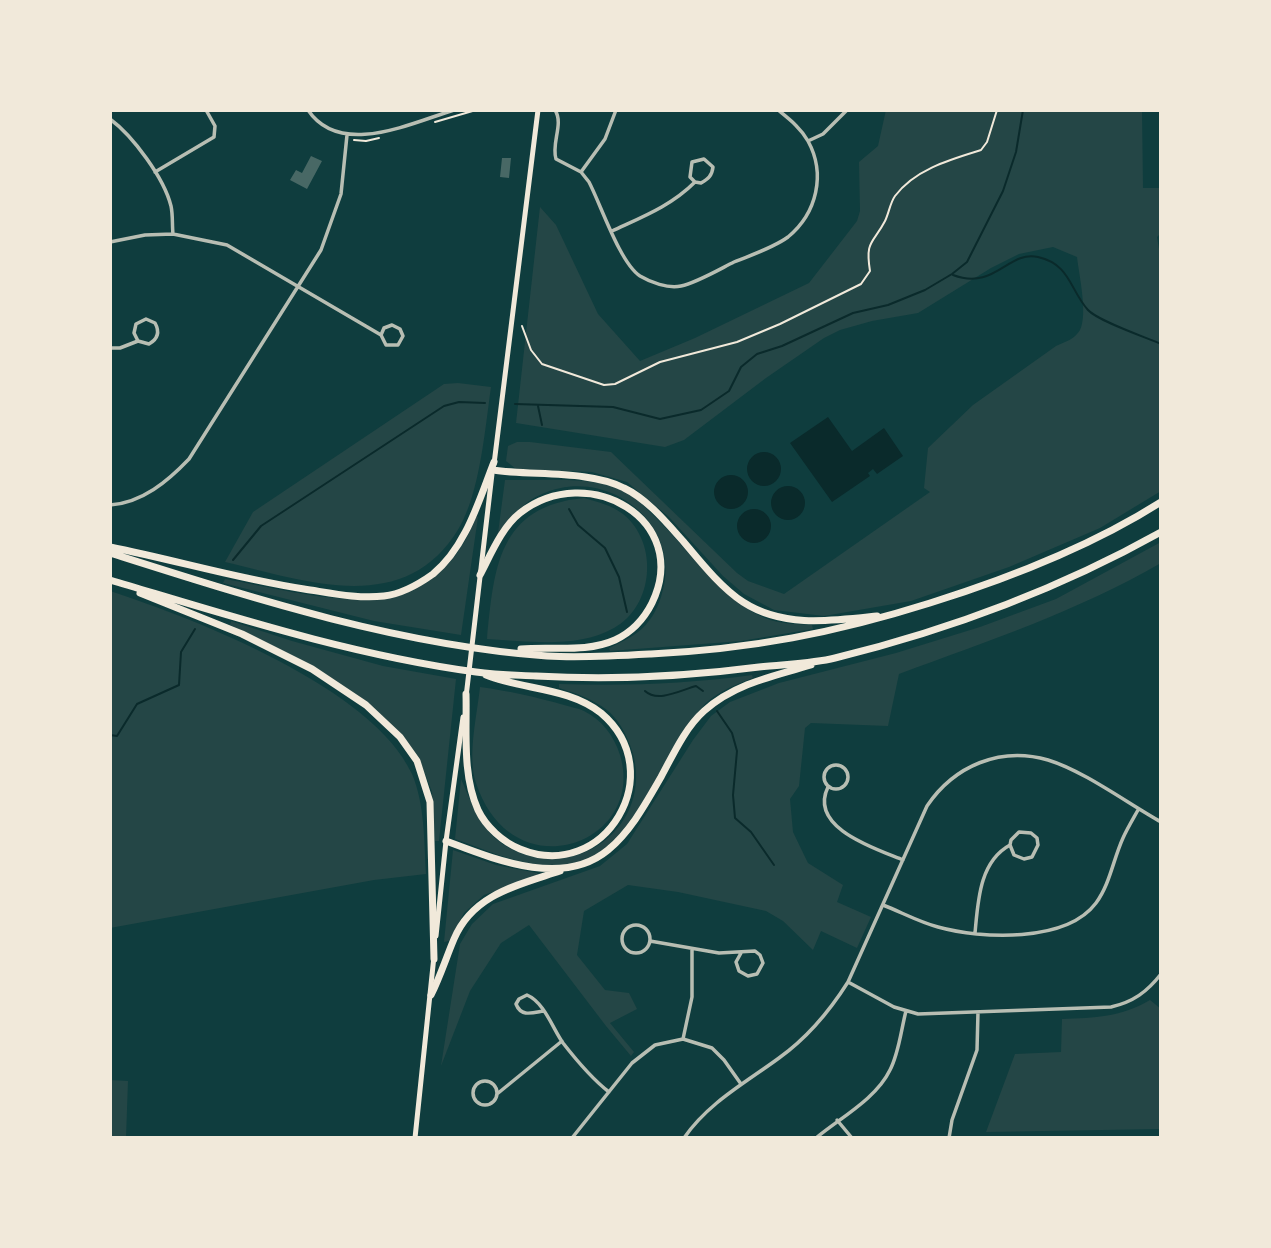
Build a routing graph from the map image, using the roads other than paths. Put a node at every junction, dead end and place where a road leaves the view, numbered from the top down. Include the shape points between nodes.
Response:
1 (206, 110) edge
2 (308, 110) edge
3 (454, 110) edge
4 (538, 110) edge
5 (555, 110) edge
6 (616, 110) edge
7 (778, 110) edge
8 (847, 110) edge
9 (110, 119) edge
10 (347, 135) junction
11 (808, 142) junction
12 (155, 172) junction
13 (581, 173) junction
14 (695, 182) junction
15 (612, 231) junction
16 (173, 234) junction
17 (110, 242) edge
18 (298, 287) junction
19 (381, 335) junction
20 (138, 341) junction
21 (110, 348) edge
22 (493, 466) junction
23 (1161, 502) edge
24 (110, 505) edge
25 (1161, 532) edge
26 (110, 547) edge
27 (110, 553) edge
28 (480, 575) junction
29 (110, 581) edge
30 (899, 613) junction
31 (504, 651) junction
32 (833, 659) junction
33 (478, 672) junction
34 (466, 694) junction
35 (828, 787) junction
36 (1138, 809) junction
37 (1161, 822) edge
38 (446, 841) junction
39 (1010, 845) junction
40 (903, 860) junction
41 (566, 869) junction
42 (883, 905) junction
43 (975, 933) junction
44 (650, 941) junction
45 (692, 949) junction
46 (741, 953) junction
47 (434, 959) junction
48 (1161, 974) edge
49 (848, 982) junction
50 (431, 995) junction
51 (542, 1011) junction
52 (906, 1011) junction
53 (978, 1012) junction
54 (683, 1039) junction
55 (562, 1041) junction
56 (741, 1084) junction
57 (609, 1092) junction
58 (498, 1094) junction
59 (837, 1120) junction
60 (415, 1138) edge
61 (572, 1138) edge
62 (684, 1138) edge
63 (816, 1138) edge
64 (852, 1138) edge
65 (950, 1138) edge

1 - 12 street via 215,126 214,136
2 - 10 street via 320,124
3 - 10 street via 371,135
4 - 22 main road
5 - 13 street via 559,118 556,159
6 - 13 street via 605,139
7 - 11 street via 797,125
8 - 11 street
9 - 12 street via 127,133
10 - 18 street via 335,215 321,250
11 - 15 street via 818,187 804,219 787,238 680,287 638,275
12 - 16 street via 171,205
13 - 15 street
14 - 14 street via 712,174 713,167 704,159 692,162 690,177
14 - 15 street via 680,197
16 - 17 street
16 - 18 street via 226,245
18 - 19 street
18 - 24 street via 189,459 168,481 133,500
19 - 19 street via 392,347 403,336 393,325
20 - 20 street via 155,341 155,323 146,319 136,324
20 - 21 street
22 - 26 highway via 453,551 434,573 386,596 349,596 253,581
22 - 28 main road
22 - 30 highway via 515,474 576,476 623,487 670,526 741,601 765,614 823,622
23 - 30 highway via 1040,564
25 - 32 highway via 1018,600
27 - 31 highway via 331,618
28 - 31 highway via 502,534 519,514 544,498 573,491 601,494 625,504 639,516 657,549 659,589 633,629 595,646
28 - 34 main road
29 - 33 highway via 314,640
29 - 47 highway via 242,634 312,669 366,705 400,737 417,761 430,802
30 - 31 highway via 833,632 679,653 608,657
32 - 33 highway via 694,676 615,679
32 - 41 highway via 756,680 703,712 631,826 607,851
33 - 34 highway via 579,700 611,723 624,743 631,772 627,802 605,834 582,851 548,856 530,853 500,838 479,813 468,778
34 - 38 main road
35 - 35 street via 827,769 844,768 848,775 845,786 839,790
35 - 40 street via 825,808 834,823 855,841
36 - 37 street
36 - 40 street via 1049,760 1021,755 994,758 962,770 937,792
36 - 43 street via 1103,892 1078,920 1048,932
38 - 41 highway via 522,865
38 - 47 main road
39 - 39 street via 1015,834 1025,831 1035,836 1038,845 1032,857 1024,859 1014,855
39 - 43 street via 990,862 981,885
40 - 42 street
41 - 50 highway via 489,897 468,914
42 - 43 street via 938,927
42 - 49 street
44 - 44 street via 636,953 625,948 621,938 635,925 647,930
44 - 45 street
45 - 46 street
45 - 54 street via 692,997
46 - 46 street via 751,949 760,955 762,967 757,974 739,971 736,962
47 - 50 main road
48 - 53 street via 1144,993 1111,1007
49 - 52 street
49 - 56 street via 798,1043
50 - 60 main road
51 - 51 street via 527,1014 516,1004 522,996 531,997
51 - 55 street
52 - 53 street via 930,1015
52 - 59 street via 891,1070 868,1097
53 - 65 street via 977,1050
54 - 56 street via 712,1048
54 - 57 street via 645,1051
55 - 57 street
55 - 58 street
56 - 62 street via 703,1114
57 - 61 street
58 - 58 street via 489,1081 479,1082 473,1090 482,1104 490,1104
59 - 63 street
59 - 64 street

